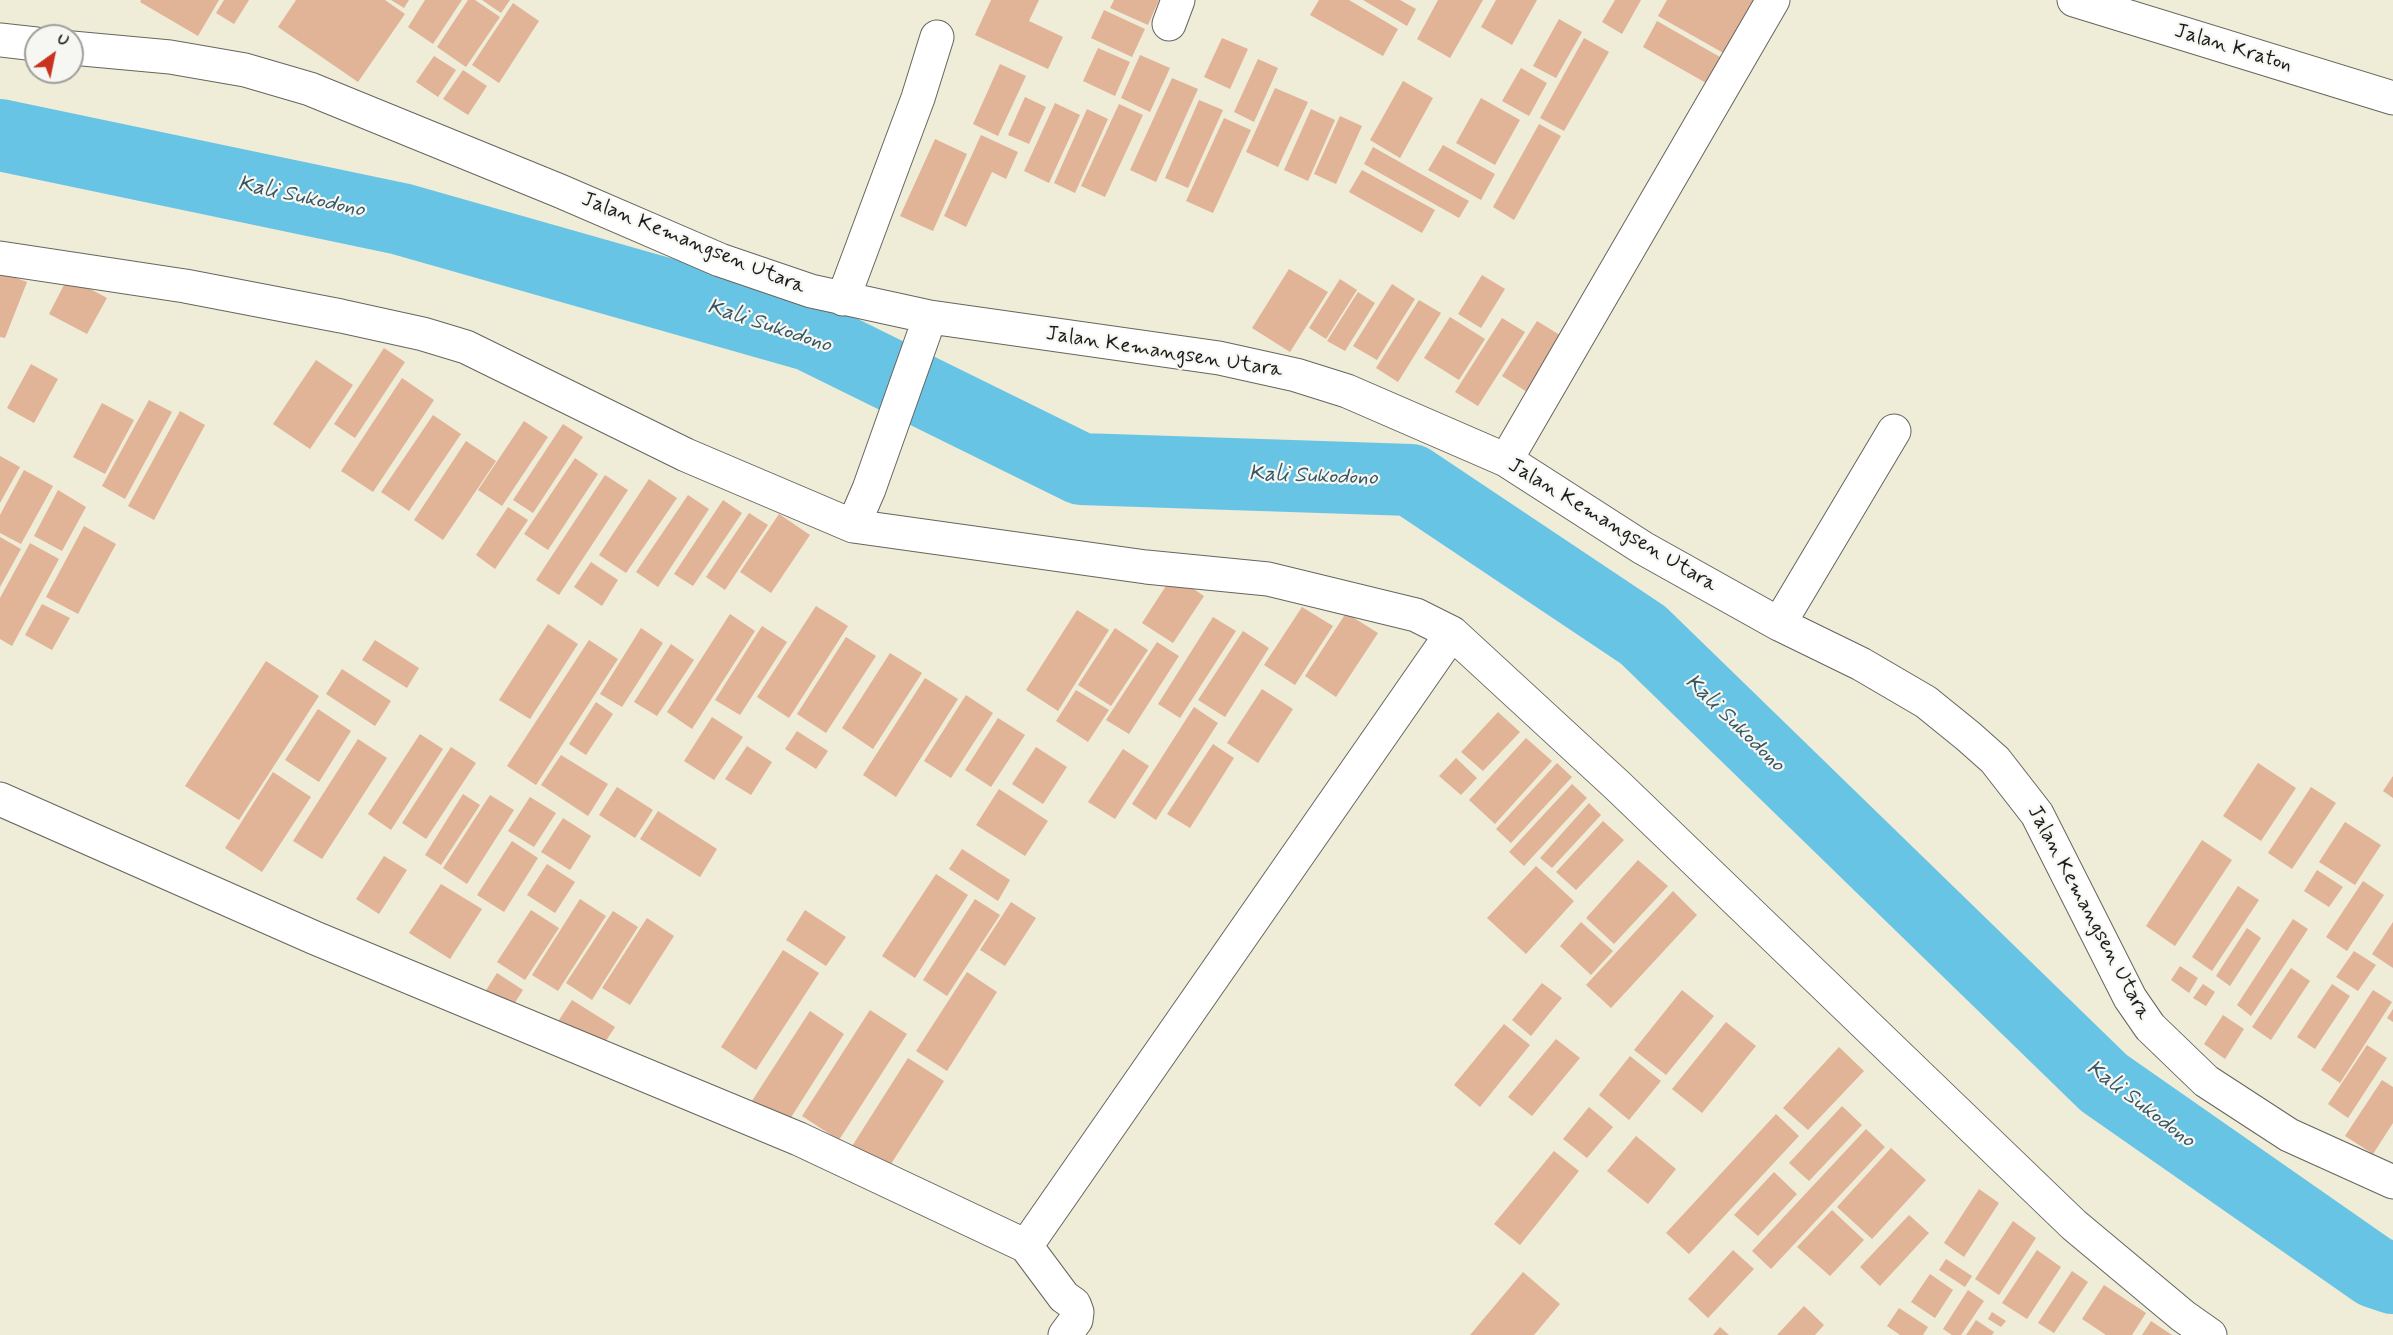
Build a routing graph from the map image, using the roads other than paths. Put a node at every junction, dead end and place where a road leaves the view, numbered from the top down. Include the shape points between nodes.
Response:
1 (1773, 0) edge
2 (2074, 0) edge
3 (937, 37) dead end
4 (0, 40) edge
5 (24, 43) edge
6 (84, 49) edge
7 (2393, 98) edge
8 (0, 258) edge
9 (843, 299) junction
10 (930, 317) junction
11 (1894, 431) dead end
12 (1506, 460) junction
13 (853, 526) junction
14 (1779, 624) junction
15 (1452, 633) junction
16 (0, 799) edge
17 (2393, 1182) edge
18 (1026, 1246) junction
19 (1065, 1335) edge
20 (2210, 1335) edge

1 - 12 street
2 - 7 street, Jalan Kraton
3 - 9 street
4 - 5 street
6 - 9 street, Jalan Kemangsen Utara via 170,57 245,70 310,89 720,260
8 - 13 street via 185,286 423,334 466,347 686,454
9 - 10 street, Jalan Kemangsen Utara
10 - 12 street, Jalan Kemangsen Utara via 1219,358 1296,375 1347,391
10 - 13 street
11 - 14 street
12 - 14 street, Jalan Kemangsen Utara via 1643,548
13 - 15 street via 1146,567 1268,579 1416,615
14 - 17 street, Jalan Kemangsen Utara via 1861,664 1926,702 1995,760 2037,814 2130,998 2150,1027 2181,1059 2206,1081 2289,1135
15 - 18 street
15 - 20 street via 1635,802 2074,1225
16 - 18 street via 315,938 799,1139
18 - 19 street via 1064,1297 1074,1304 1076,1320

